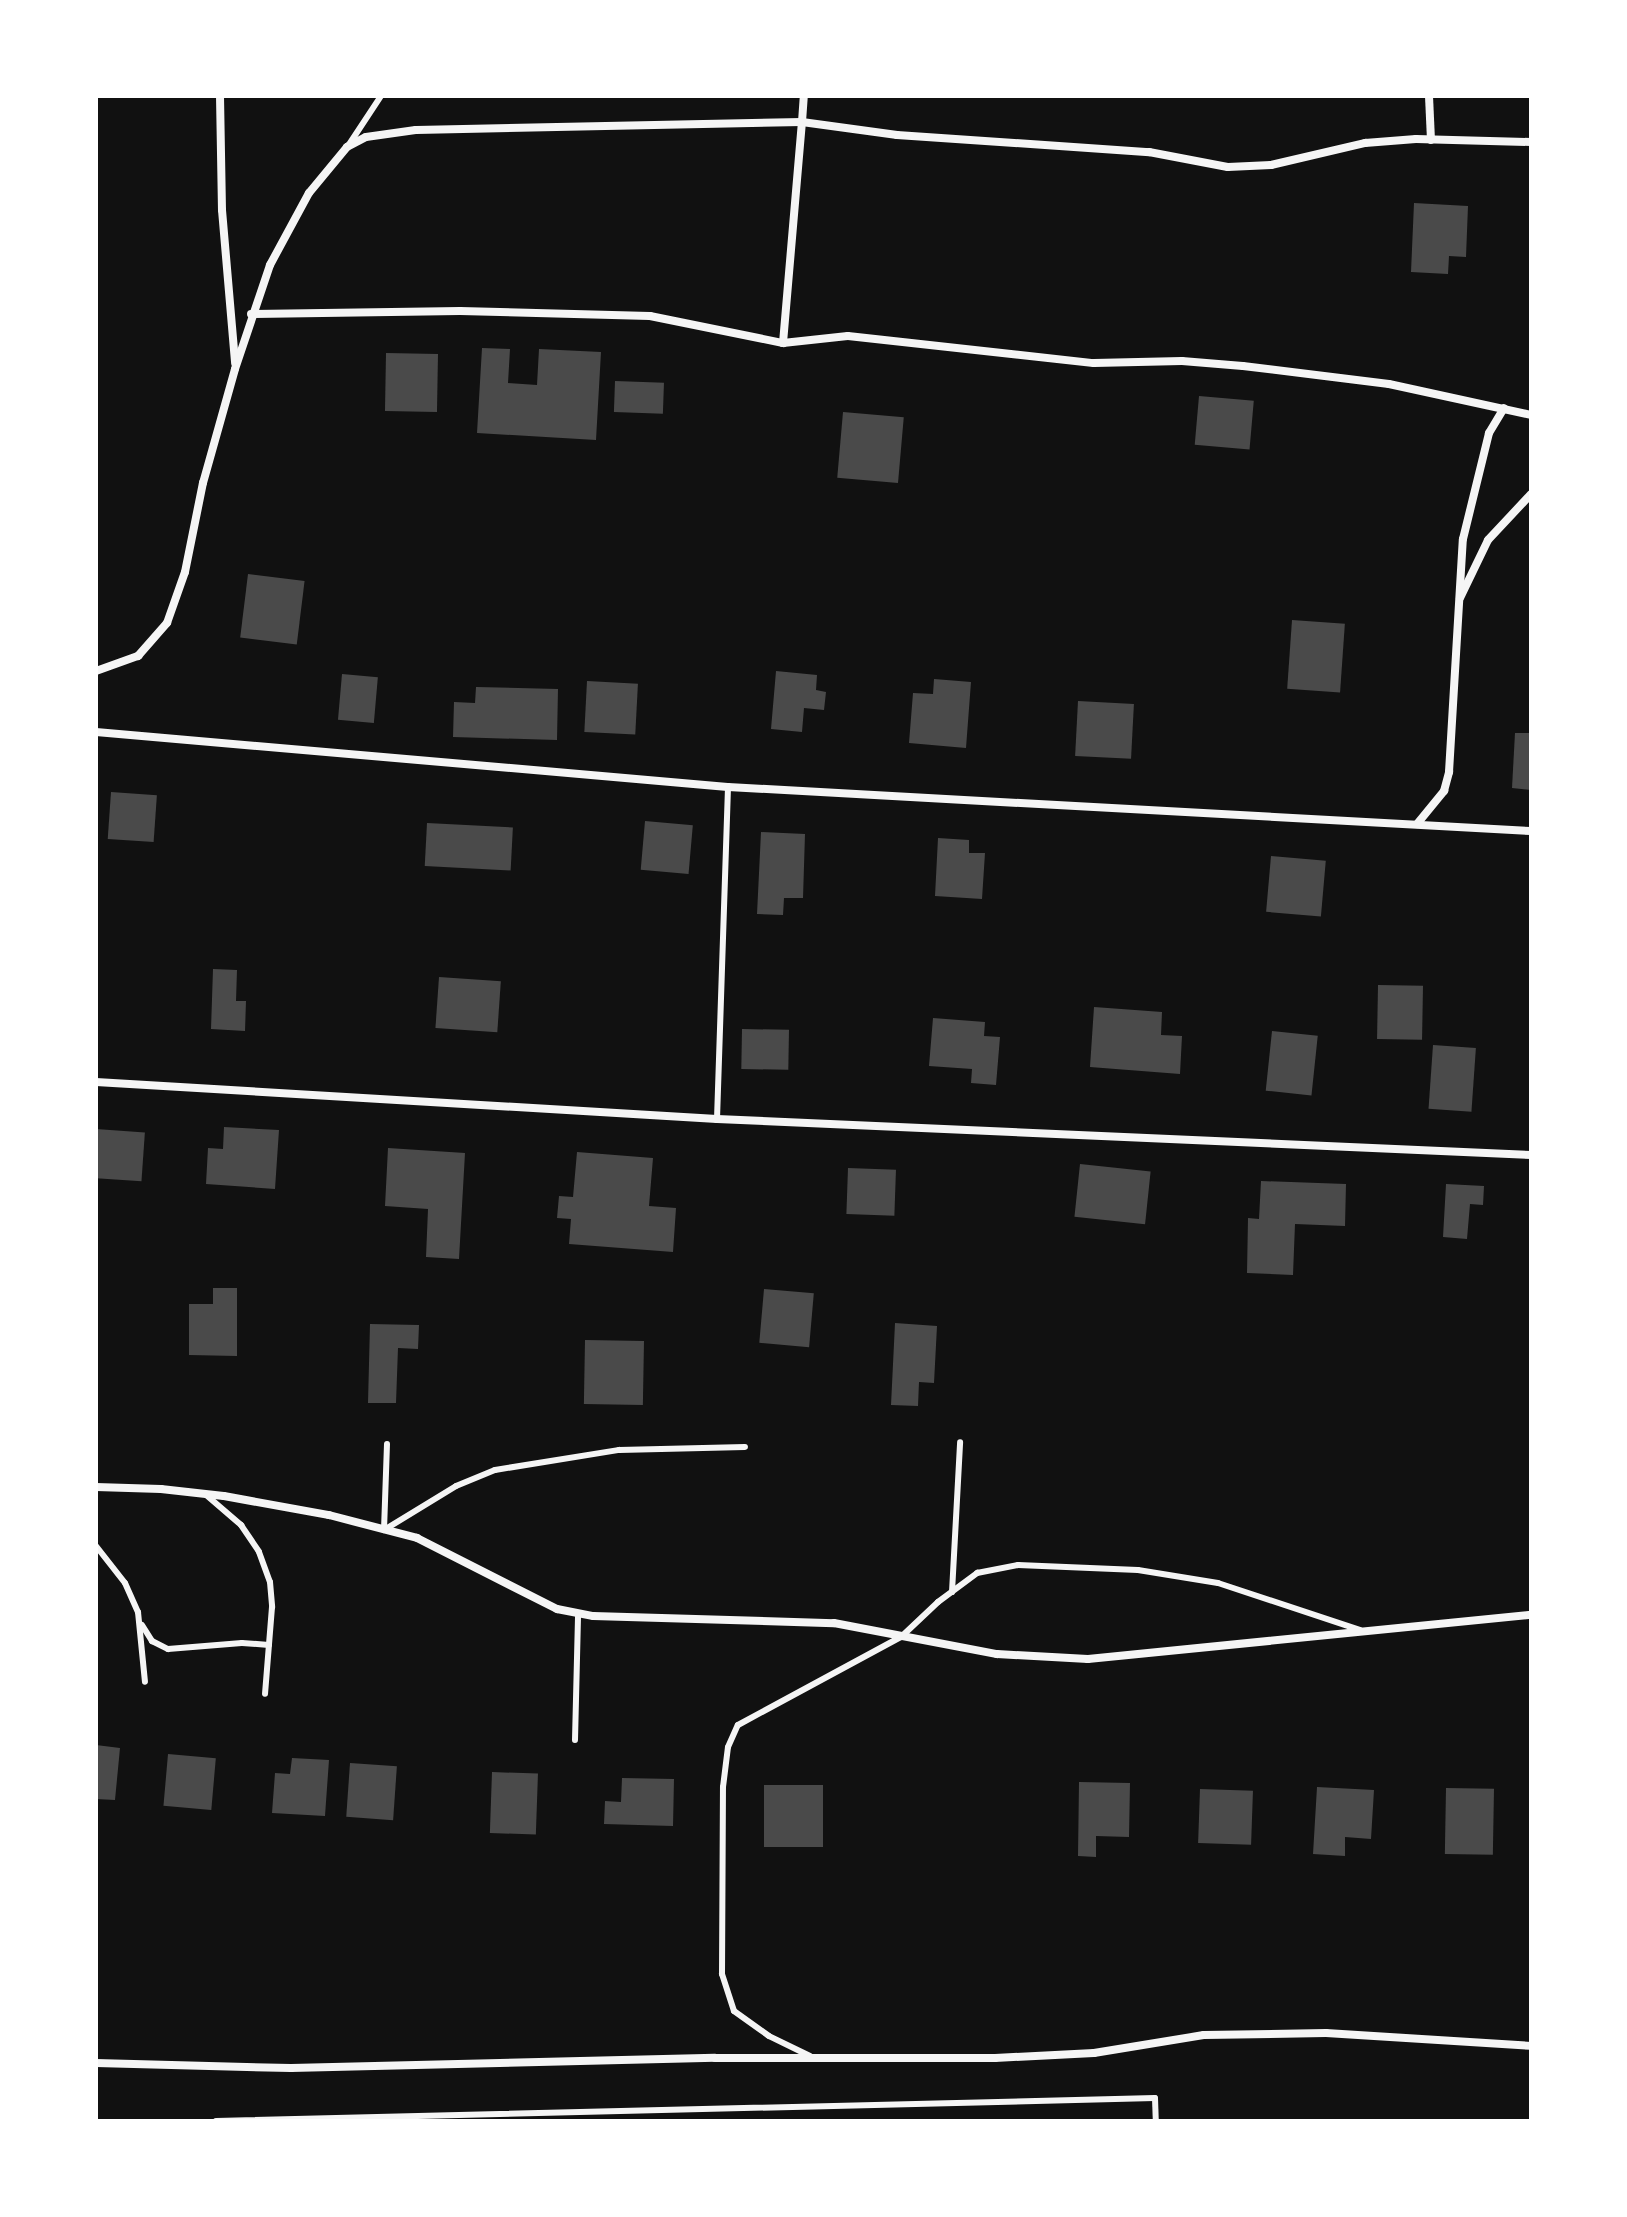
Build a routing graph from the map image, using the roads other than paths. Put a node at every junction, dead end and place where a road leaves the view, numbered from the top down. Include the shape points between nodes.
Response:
1 (220, 96) edge
2 (381, 96) edge
3 (804, 96) edge
4 (1429, 96) edge
5 (802, 122) junction
6 (1431, 140) junction
7 (1531, 142) edge
8 (347, 147) junction
9 (251, 314) junction
10 (783, 343) junction
11 (235, 369) junction
12 (1504, 408) junction
13 (1531, 415) edge
14 (1531, 494) edge
15 (1456, 606) junction
16 (96, 671) edge
17 (96, 732) edge
18 (728, 787) junction
19 (1417, 824) junction
20 (1531, 831) edge
21 (96, 1082) edge
22 (717, 1119) junction
23 (1531, 1155) edge
24 (960, 1442) dead end
25 (387, 1444) dead end
26 (745, 1447) dead end
27 (96, 1487) edge
28 (205, 1494) junction
29 (384, 1530) junction
30 (96, 1546) edge
31 (952, 1592) junction
32 (578, 1613) junction
33 (1531, 1615) edge
34 (140, 1622) junction
35 (1363, 1632) junction
36 (901, 1637) junction
37 (269, 1645) junction
38 (145, 1682) dead end
39 (265, 1694) dead end
40 (575, 1740) dead end
41 (1531, 2046) edge
42 (813, 2058) junction
43 (96, 2063) edge
44 (610, 2110) junction
45 (418, 2118) edge
46 (216, 2121) edge
47 (610, 2121) edge
48 (1156, 2121) edge

1 - 11 street via 222,210
2 - 8 lane
3 - 5 street
4 - 6 street
5 - 6 street via 925,137 1149,152 1228,167 1271,165 1365,143
5 - 8 street via 416,130 366,137
5 - 10 street
6 - 7 street
8 - 9 street via 285,230
9 - 10 street via 460,311 650,316
9 - 11 street
10 - 12 street via 848,336 1094,363 1227,365 1389,384
11 - 16 street via 185,572 167,623 138,656
12 - 13 street
12 - 15 street via 1489,433 1479,469 1463,539
14 - 15 street via 1488,540
15 - 19 street via 1449,772 1444,791
17 - 18 street
18 - 19 street
18 - 22 lane
19 - 20 street
21 - 22 street
22 - 23 street
24 - 31 lane
25 - 29 lane
26 - 29 lane via 619,1450 495,1470 456,1486
27 - 28 street
28 - 29 street
28 - 37 lane via 241,1525 259,1552 271,1595
29 - 32 street via 417,1538 557,1609
30 - 34 lane via 125,1583
31 - 35 lane via 977,1573 1018,1565 1138,1570 1218,1583
31 - 36 lane
32 - 36 street via 834,1623
32 - 40 lane
33 - 35 street
34 - 37 lane via 152,1641 168,1649
34 - 38 lane
35 - 36 street via 1088,1659 997,1654
36 - 42 lane via 738,1725 728,1747 720,1842 722,1974 734,2011
37 - 39 lane
41 - 42 street via 1326,2033 1204,2035 1080,2054
42 - 43 street via 291,2068
44 - 45 lane
44 - 47 lane
44 - 48 lane via 1155,2098
45 - 46 lane

